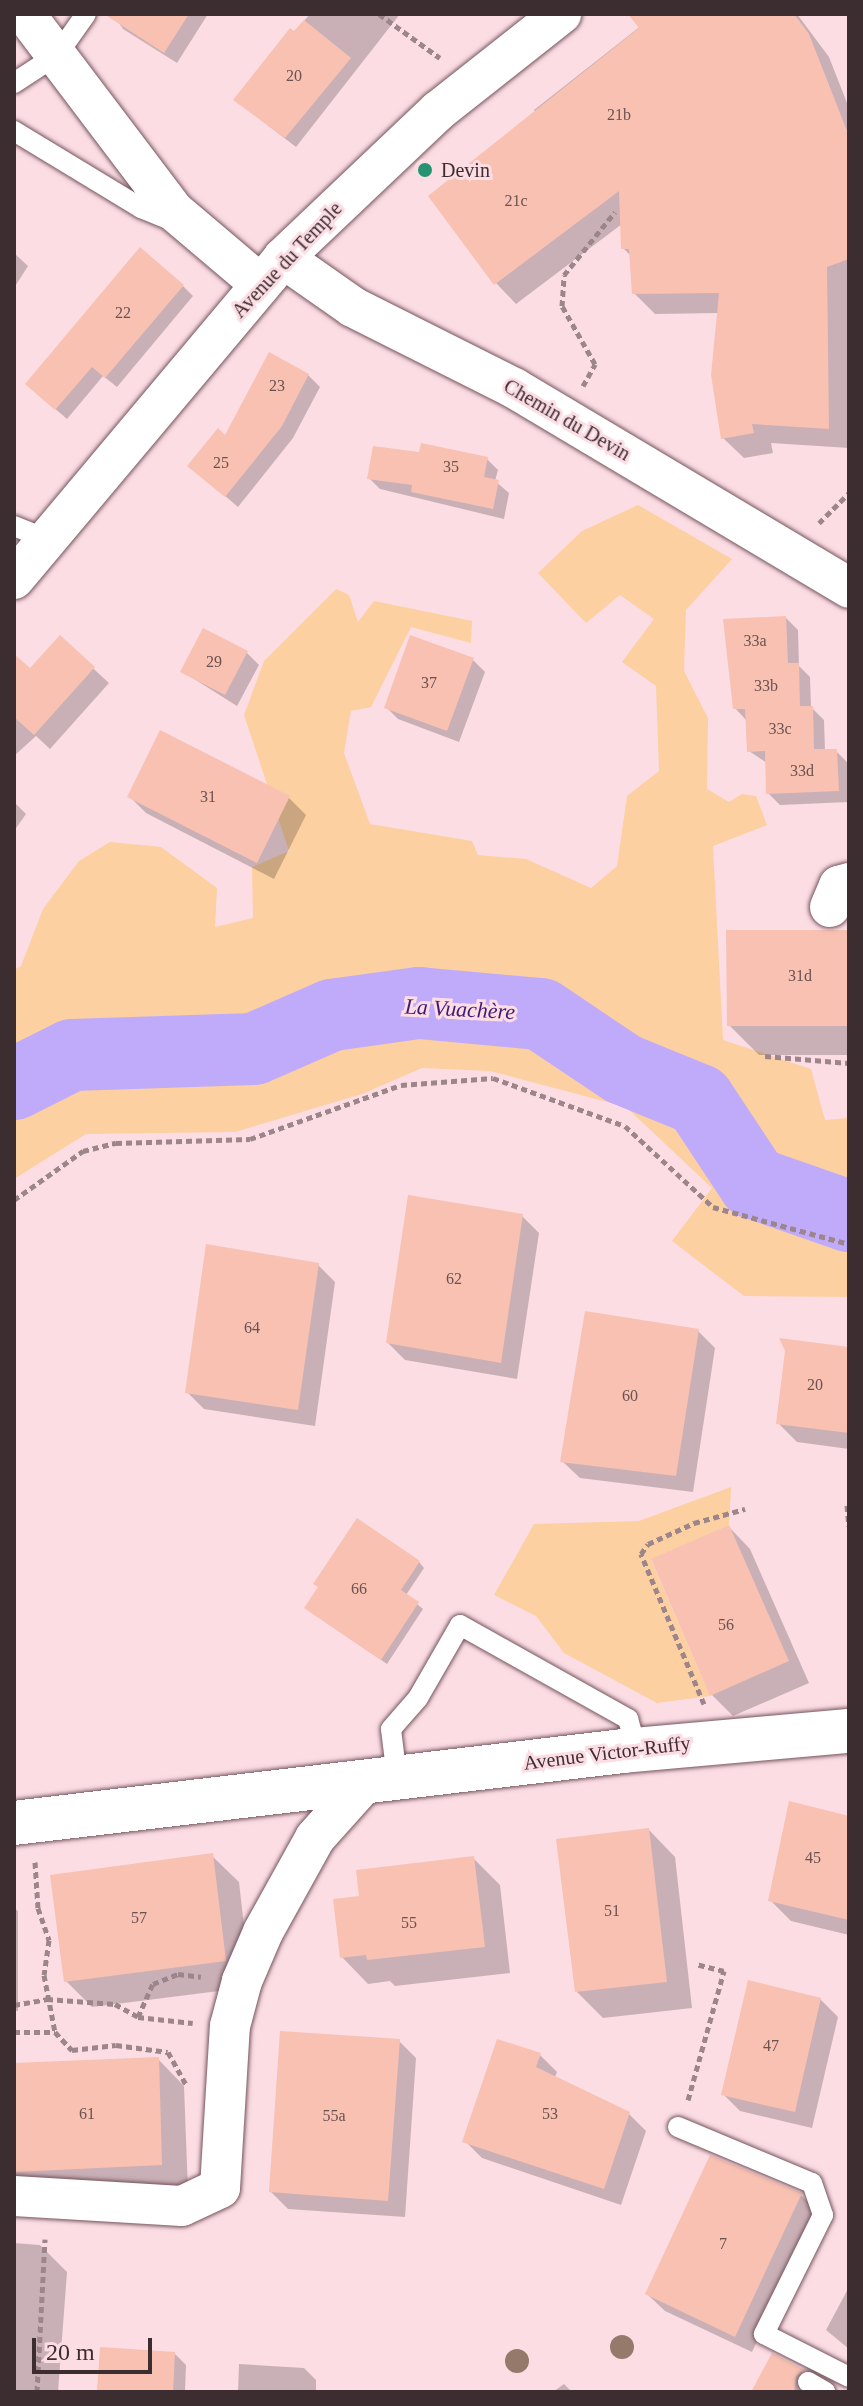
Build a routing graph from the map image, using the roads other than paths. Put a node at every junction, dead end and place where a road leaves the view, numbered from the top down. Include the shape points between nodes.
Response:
1 (25, 14) edge
2 (86, 14) edge
3 (561, 14) edge
4 (57, 55) junction
5 (14, 83) edge
6 (14, 131) edge
7 (189, 226) junction
8 (271, 271) junction
9 (30, 533) edge
10 (14, 579) edge
11 (849, 588) edge
12 (849, 1731) edge
13 (637, 1750) junction
14 (381, 1780) junction
15 (14, 1823) edge
16 (681, 2119) road end
17 (31, 2197) edge
18 (849, 2377) edge

1 - 4 street, Chemin du Devin
2 - 4 lane
3 - 8 street, Avenue du Temple via 438,111
4 - 5 lane
4 - 7 street, Chemin du Devin
6 - 7 lane, Chemin du Devin via 141,208
7 - 8 street, Chemin du Devin
8 - 9 street, Avenue du Temple
8 - 11 street, Chemin du Devin via 353,307 566,419
9 - 10 street, Avenue du Temple
12 - 13 street, Avenue Victor-Ruffy
13 - 14 street, Avenue Victor-Ruffy
13 - 14 lane via 628,1719 460,1625 418,1698 391,1729
14 - 15 street, Avenue Victor-Ruffy
14 - 17 street via 315,1838 242,1981 230,2026 220,2188 182,2206
16 - 18 lane via 812,2183 823,2215 764,2334

